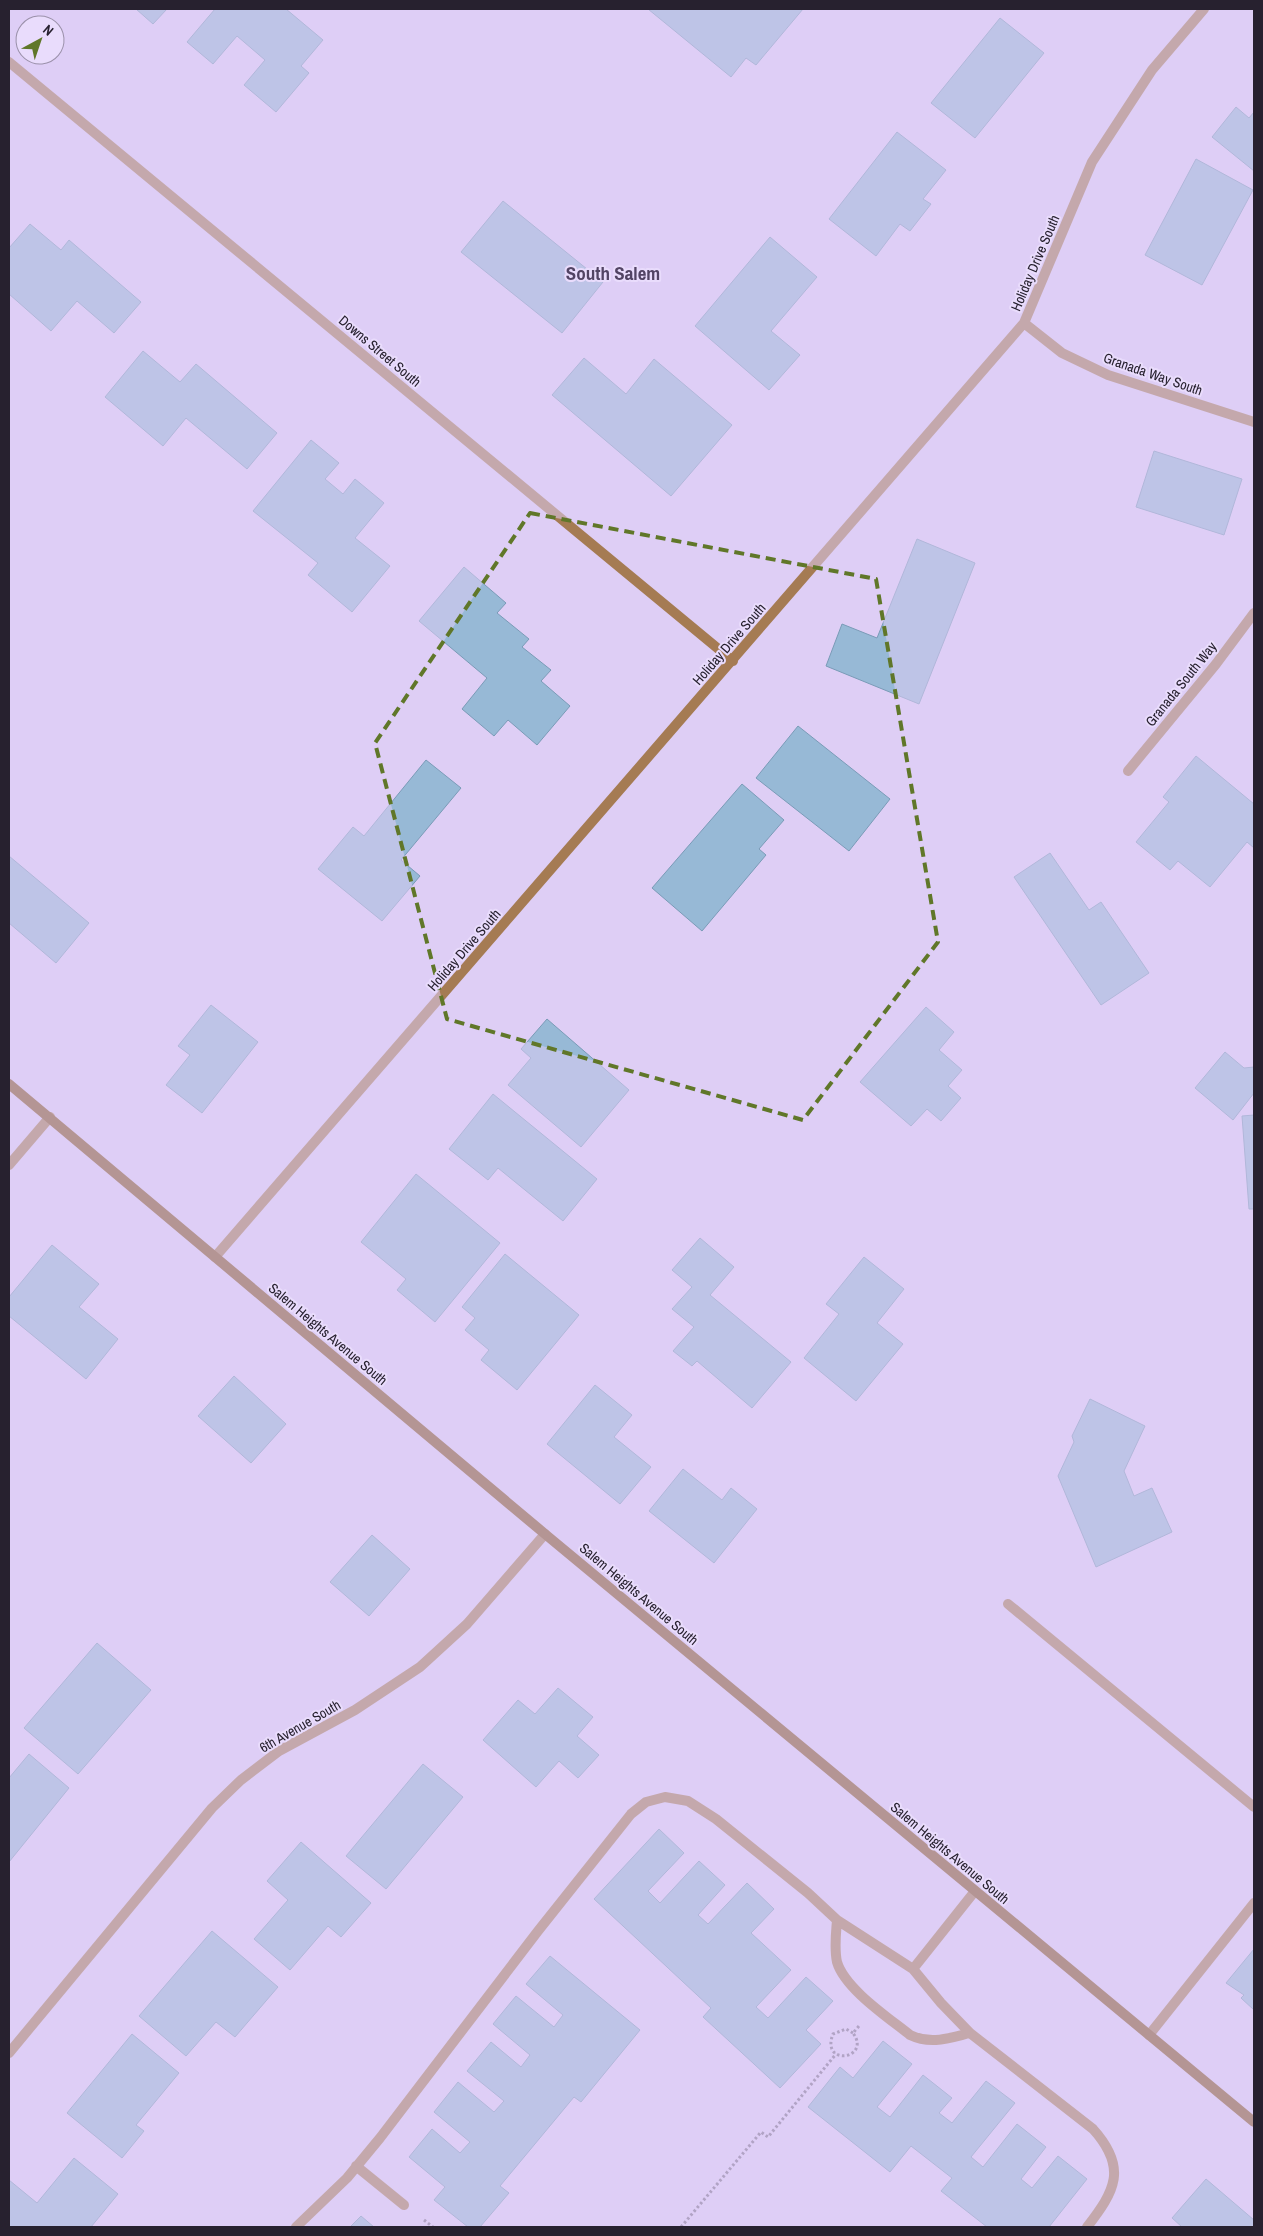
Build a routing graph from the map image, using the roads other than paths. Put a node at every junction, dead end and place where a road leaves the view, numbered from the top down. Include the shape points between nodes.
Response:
1 (1204, 9) edge
2 (9, 62) edge
3 (1024, 323) junction
4 (1254, 422) edge
5 (1254, 613) edge
6 (733, 661) junction
7 (1128, 771) dead end
8 (9, 1084) edge
9 (50, 1117) junction
10 (9, 1165) edge
11 (215, 1257) junction
12 (545, 1534) junction
13 (1008, 1604) dead end
14 (1254, 1807) edge
15 (975, 1891) junction
16 (1254, 1903) edge
17 (837, 1920) junction
18 (913, 1969) junction
19 (970, 2033) junction
20 (1149, 2035) junction
21 (9, 2053) edge
22 (1254, 2122) edge
23 (356, 2166) junction
24 (404, 2205) dead end
25 (296, 2227) edge
26 (1087, 2227) edge

1 - 3 street, Holiday Drive South via 1152,70 1092,162
2 - 6 street, Downs Street South
3 - 4 street, Granada Way South via 1062,353 1108,375
3 - 6 street, Holiday Drive South
5 - 7 street, Granada South Way
6 - 11 street, Holiday Drive South
8 - 9 street, Salem Heights Avenue South
9 - 10 street
9 - 11 street, Salem Heights Avenue South
11 - 12 street, Salem Heights Avenue South
12 - 15 street, Salem Heights Avenue South
12 - 21 street, 6th Avenue South via 467,1624 420,1667 362,1706 279,1751 241,1780 212,1808
13 - 14 street
15 - 18 street
15 - 20 street, Salem Heights Avenue South
16 - 20 street
17 - 18 street
17 - 19 street via 834,1947 838,1964 851,1986 910,2035 922,2040 936,2041
17 - 23 street via 716,1818 688,1801 664,1797 646,1802 631,1814
18 - 19 street
19 - 26 street via 1093,2129 1106,2143 1113,2160 1112,2190
20 - 22 street, Salem Heights Avenue South
23 - 24 street
23 - 25 street

